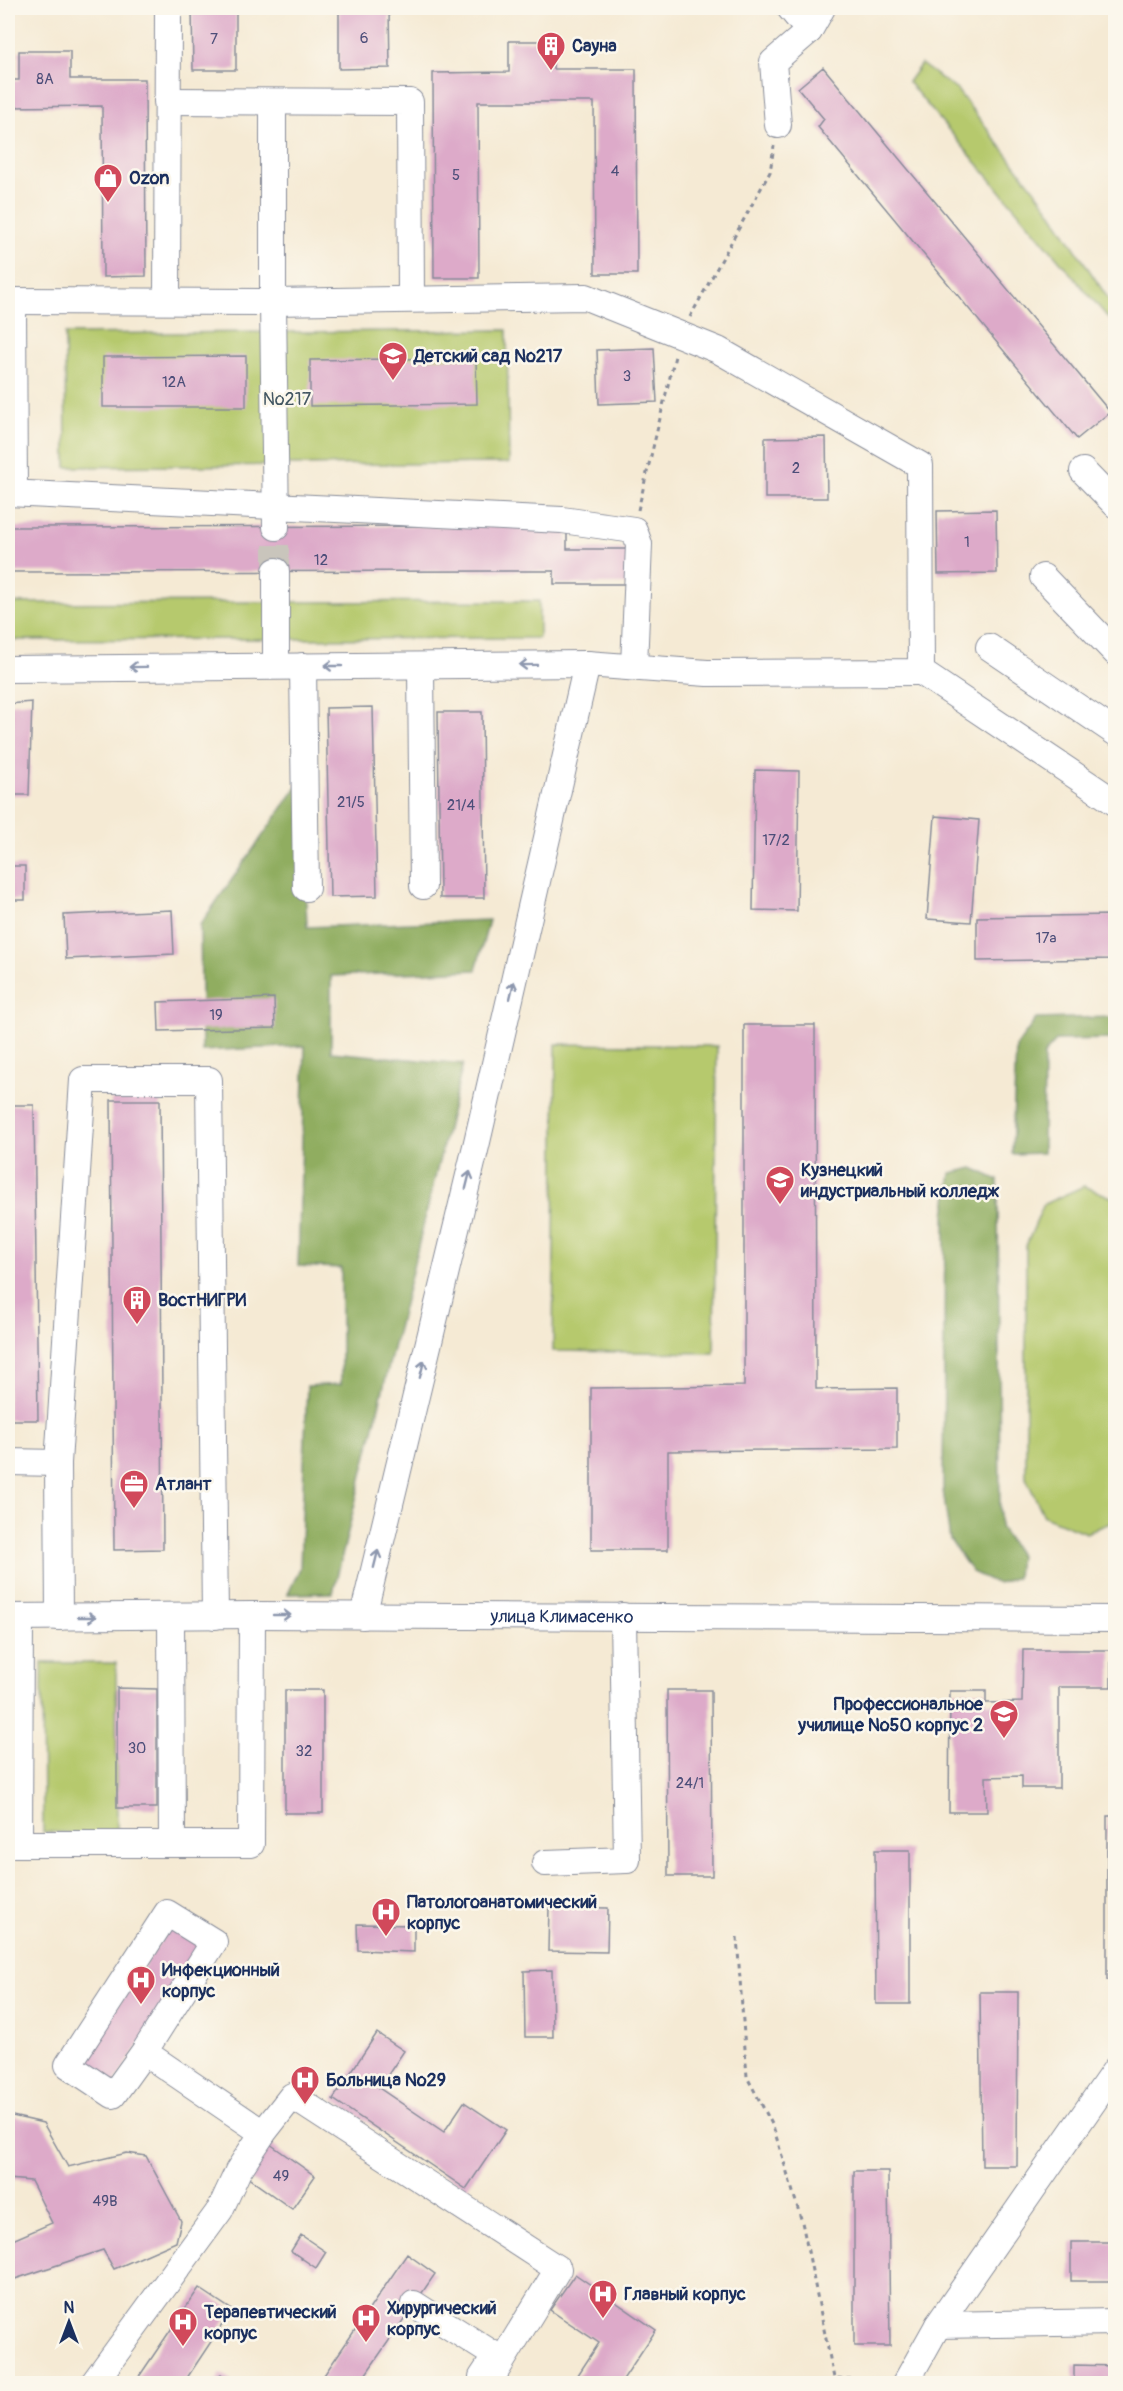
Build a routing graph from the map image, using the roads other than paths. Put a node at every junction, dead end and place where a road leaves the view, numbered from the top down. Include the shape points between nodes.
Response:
1 (168, 8) edge
2 (790, 8) edge
3 (822, 8) edge
4 (809, 32) junction
5 (167, 101) junction
6 (273, 102) junction
7 (778, 125) dead end
8 (411, 299) junction
9 (10, 301) edge
10 (167, 301) junction
11 (273, 302) junction
12 (1083, 471) dead end
13 (11, 493) edge
14 (1116, 505) edge
15 (276, 517) junction
16 (276, 571) tunnel mouth
17 (1043, 577) dead end
18 (989, 647) dead end
19 (1116, 653) edge
20 (587, 664) junction
21 (276, 666) junction
22 (303, 666) junction
23 (634, 666) junction
24 (421, 667) junction
25 (8, 669) edge
26 (921, 672) junction
27 (1116, 733) edge
28 (1116, 803) edge
29 (423, 886) dead end
30 (306, 888) dead end
31 (8, 1462) edge
32 (58, 1463) junction
33 (252, 1615) junction
34 (171, 1616) junction
35 (215, 1616) junction
36 (363, 1616) junction
37 (623, 1616) junction
38 (14, 1617) edge
39 (59, 1617) junction
40 (1116, 1618) edge
41 (13, 1844) edge
42 (172, 1844) junction
43 (545, 1863) dead end
44 (144, 2052) junction
45 (1116, 2069) edge
46 (263, 2133) junction
47 (414, 2304) dead end
48 (1116, 2322) edge
49 (938, 2325) junction
50 (905, 2383) edge
51 (93, 2384) edge
52 (477, 2384) edge
53 (488, 2384) edge

1 - 5 street
2 - 4 street
3 - 4 street
4 - 7 street via 773,62
5 - 6 street
5 - 10 street
6 - 8 street via 410,102
6 - 11 street
8 - 11 street
8 - 26 street via 586,297 718,350 920,465
9 - 10 street
9 - 13 street
10 - 11 street
11 - 15 street
12 - 14 street
13 - 15 street
15 - 23 street via 562,520 633,530 639,544
16 - 21 street
17 - 19 street
18 - 27 street
20 - 23 street
20 -> 24 street
36 -> 20 street
21 - 22 street
21 -> 25 street
24 -> 22 street
22 - 30 street
23 - 26 street via 707,673
24 - 29 street
26 - 28 street
31 - 32 street
32 - 35 street via 83,1080 209,1080
32 - 39 street
33 - 35 street, улица Климасенко
33 -> 36 street, улица Климасенко
33 - 42 street via 251,1844
34 - 35 street, улица Климасенко
39 -> 34 street, улица Климасенко
34 - 42 street
36 - 37 street, улица Климасенко
37 - 40 street, улица Климасенко
37 - 43 street via 627,1860
38 - 39 street, улица Климасенко
38 - 41 street
41 - 42 street
44 - 44 street via 214,1942 167,1913 68,2065 113,2096
44 - 46 street
45 - 49 street
46 - 51 street via 238,2171 220,2210
46 - 53 street via 292,2096 558,2269
47 - 52 street via 496,2356
48 - 49 street
49 - 50 street

